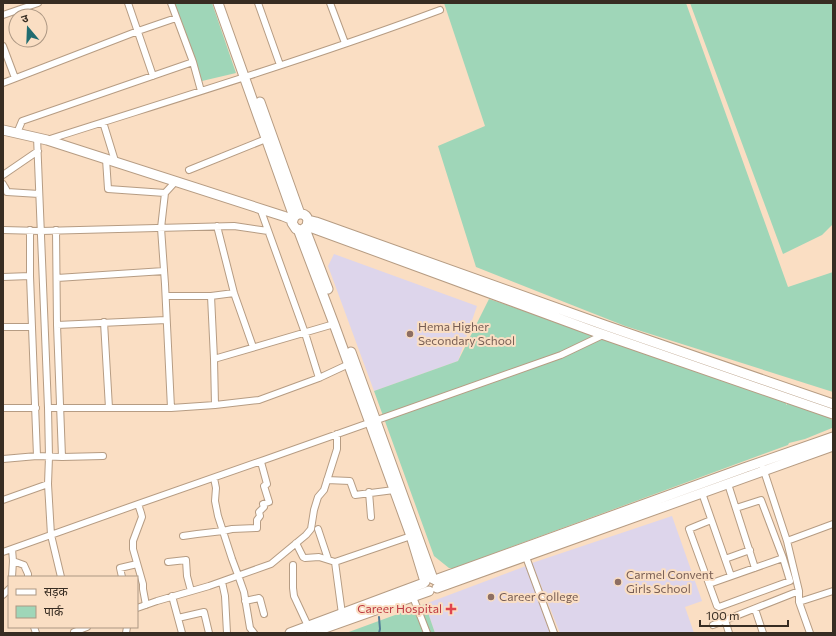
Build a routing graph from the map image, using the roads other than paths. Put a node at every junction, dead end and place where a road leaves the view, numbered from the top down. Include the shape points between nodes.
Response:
1 (38, 3) edge
2 (128, 3) edge
3 (171, 3) edge
4 (218, 3) edge
5 (224, 3) edge
6 (258, 3) edge
7 (330, 3) edge
8 (440, 10) dead end
9 (3, 15) edge
10 (176, 18) junction
11 (138, 31) junction
12 (345, 44) junction
13 (3, 46) edge
14 (193, 62) junction
15 (280, 65) junction
16 (152, 76) junction
17 (247, 76) junction
18 (15, 78) junction
19 (3, 83) edge
20 (201, 91) junction
21 (103, 122) junction
22 (3, 130) edge
23 (17, 133) junction
24 (37, 137) junction
25 (266, 139) junction
26 (47, 140) junction
27 (38, 151) junction
28 (110, 160) junction
29 (189, 170) dead end
30 (3, 175) edge
31 (176, 181) junction
32 (3, 184) edge
33 (165, 193) junction
34 (39, 194) junction
35 (260, 208) junction
36 (295, 217) junction
37 (217, 226) junction
38 (305, 226) junction
39 (161, 228) junction
40 (3, 230) edge
41 (30, 230) junction
42 (56, 230) junction
43 (41, 231) junction
44 (268, 231) junction
45 (164, 271) junction
46 (30, 276) junction
47 (3, 277) edge
48 (57, 278) junction
49 (234, 293) junction
50 (166, 296) junction
51 (211, 296) junction
52 (166, 320) junction
53 (104, 322) junction
54 (57, 324) junction
55 (334, 324) junction
56 (3, 327) edge
57 (31, 327) junction
58 (616, 329) junction
59 (305, 332) junction
60 (604, 335) junction
61 (253, 347) junction
62 (214, 359) junction
63 (349, 364) junction
64 (319, 378) junction
65 (833, 404) edge
66 (215, 405) junction
67 (3, 408) edge
68 (36, 408) junction
69 (48, 408) junction
70 (61, 408) junction
71 (109, 408) junction
72 (170, 408) junction
73 (833, 414) edge
74 (373, 421) junction
75 (337, 434) junction
76 (833, 436) edge
77 (833, 446) edge
78 (801, 453) junction
79 (37, 456) junction
80 (103, 456) dead end
81 (49, 457) junction
82 (62, 457) junction
83 (3, 459) edge
84 (261, 462) junction
85 (762, 467) junction
86 (214, 478) junction
87 (327, 480) junction
88 (48, 484) junction
89 (728, 484) junction
90 (394, 490) junction
91 (369, 492) junction
92 (702, 493) junction
93 (3, 500) edge
94 (660, 503) junction
95 (138, 504) junction
96 (736, 508) junction
97 (371, 517) dead end
98 (711, 520) junction
99 (833, 524) edge
100 (318, 529) dead end
101 (223, 531) junction
102 (51, 535) junction
103 (183, 536) dead end
104 (411, 536) junction
105 (787, 541) junction
106 (296, 543) junction
107 (12, 549) junction
108 (750, 550) junction
109 (3, 552) edge
110 (526, 557) junction
111 (783, 558) junction
112 (328, 559) junction
113 (725, 559) junction
114 (13, 561) junction
115 (168, 562) dead end
116 (335, 562) junction
117 (137, 564) junction
118 (293, 565) dead end
119 (756, 568) junction
120 (238, 575) junction
121 (12, 576) edge
122 (28, 576) edge
123 (61, 576) edge
124 (122, 576) edge
125 (731, 576) junction
126 (222, 582) junction
127 (430, 584) junction
128 (709, 584) junction
129 (140, 590) edge
130 (190, 591) junction
131 (799, 591) junction
132 (833, 591) edge
133 (172, 596) junction
134 (412, 597) junction
135 (245, 601) junction
136 (799, 602) junction
137 (146, 605) junction
138 (138, 608) edge
139 (755, 609) junction
140 (264, 614) dead end
141 (342, 614) junction
142 (178, 618) junction
143 (725, 620) junction
144 (712, 625) dead end
145 (83, 628) edge
146 (309, 630) edge
147 (73, 631) edge
148 (182, 633) edge
149 (209, 633) edge
150 (227, 633) edge
151 (254, 633) edge
152 (290, 633) edge
153 (427, 633) edge
154 (554, 633) edge
155 (729, 633) edge
156 (763, 633) edge
157 (810, 633) edge

1 - 9 street
2 - 11 street
3 - 10 street
4 - 17 street
5 - 17 street
6 - 15 street
7 - 12 street
8 - 12 street
10 - 11 street
10 - 14 street
11 - 16 street
11 - 18 street
12 - 15 street
13 - 18 street
14 - 16 street
14 - 20 street
15 - 17 street
16 - 23 street via 22,121
17 - 20 street
17 - 25 street
17 - 36 street
18 - 19 street
20 - 21 street
21 - 26 street
21 - 28 street
22 - 23 street
23 - 24 street
24 - 26 street
24 - 27 street
25 - 29 street
25 - 36 street
26 - 28 street
27 - 30 street
27 - 34 street
28 - 31 street
28 - 33 street via 108,189
31 - 33 street
31 - 35 street
32 - 34 street via 8,192
33 - 39 street
34 - 43 street
35 - 36 street via 283,216
35 - 44 street
36 - 38 street via 294,226
36 - 38 street via 305,215
37 - 39 street
37 - 44 street
37 - 49 street
38 - 55 street
38 - 58 street via 324,225
38 - 60 street
38 - 74 street
39 - 42 street
39 - 45 street
40 - 41 street
41 - 43 street
41 - 46 street
42 - 43 street
42 - 48 street
43 - 69 street
44 - 59 street
45 - 48 street
45 - 50 street
46 - 47 street
46 - 57 street
48 - 54 street
49 - 51 street
49 - 61 street
50 - 51 street
50 - 52 street
51 - 62 street
52 - 53 street
52 - 72 street
53 - 54 street
53 - 71 street
54 - 70 street
55 - 59 street
55 - 63 street
56 - 57 street
57 - 68 street
58 - 60 street
58 - 65 street
59 - 61 street
59 - 64 street
60 - 73 street
60 - 74 street via 561,355
61 - 62 street
62 - 66 street
63 - 64 street
63 - 74 street
64 - 66 street via 259,400
66 - 72 street
67 - 68 street
68 - 79 street
69 - 70 street
69 - 81 street
70 - 71 street
70 - 82 street
71 - 72 street
74 - 75 street
74 - 90 street
74 - 127 street
75 - 84 street
75 - 87 street via 337,450
76 - 78 street
77 - 78 street
78 - 85 street
79 - 81 street
79 - 83 street
80 - 82 street
81 - 82 street
81 - 88 street
84 - 86 street
84 - 101 street via 269,502 263,504 264,507 259,512 258,528
85 - 89 street
85 - 94 street via 744,468
85 - 105 street
86 - 95 street
86 - 101 street via 215,501
87 - 91 street via 350,482 355,494
87 - 106 street via 324,490 318,497 311,529
88 - 93 street
88 - 102 street
89 - 92 street
89 - 96 street
90 - 91 street
90 - 104 street
91 - 97 street
92 - 94 street
92 - 98 street
94 - 110 street
94 - 127 street
95 - 102 street
95 - 117 street via 142,517 133,541
96 - 108 street
96 - 111 street via 761,500
98 - 113 street
98 - 128 street via 689,529
99 - 105 street
100 - 112 street
101 - 103 street
101 - 120 street
102 - 107 street
102 - 123 street
104 - 116 street
104 - 127 street
105 - 131 street
106 - 112 street via 303,557
106 - 120 street via 271,564
107 - 109 street
107 - 114 street
108 - 113 street
108 - 119 street
110 - 127 street
110 - 154 street
111 - 119 street
111 - 128 street via 790,581 719,607
112 - 116 street
113 - 125 street
114 - 121 street
114 - 122 street via 24,565
115 - 130 street via 186,560
116 - 141 street
117 - 124 street via 120,568
117 - 129 street via 143,584
118 - 146 street via 294,596
119 - 125 street
120 - 126 street
120 - 135 street
125 - 128 street
126 - 130 street
126 - 150 street
127 - 134 street
127 - 141 street
129 - 137 street
130 - 133 street
131 - 136 street
131 - 139 street
132 - 136 street
133 - 137 street
133 - 142 street
134 - 146 street
134 - 153 street
135 - 140 street via 259,598
135 - 151 street via 250,628
136 - 157 street
137 - 138 street
139 - 143 street
139 - 156 street
141 - 146 street
142 - 148 street
142 - 149 street via 204,612
143 - 144 street
143 - 155 street
145 - 147 street
146 - 152 street

